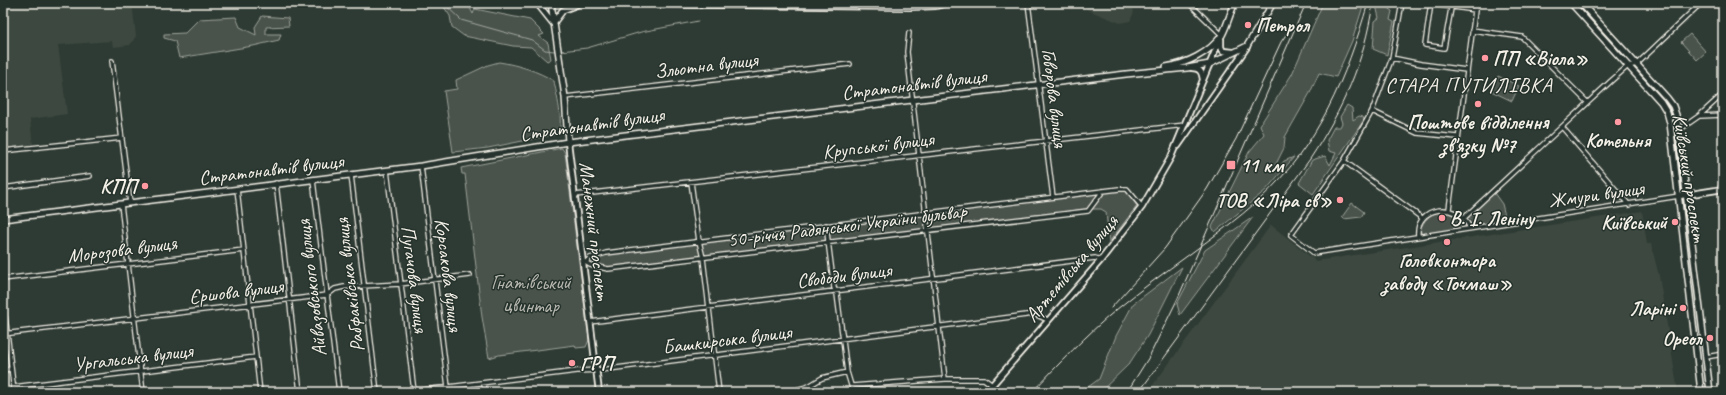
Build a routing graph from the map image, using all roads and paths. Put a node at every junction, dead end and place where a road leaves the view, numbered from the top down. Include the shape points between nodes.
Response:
1 (537, 3) edge
2 (551, 3) edge
3 (568, 3) edge
4 (947, 3) edge
5 (1028, 3) edge
6 (1189, 3) edge
7 (1234, 3) edge
8 (1273, 3) edge
9 (1402, 3) edge
10 (1425, 3) edge
11 (1431, 3) edge
12 (1476, 3) edge
13 (1571, 3) edge
14 (1582, 3) edge
15 (1702, 3) edge
16 (579, 4) edge
17 (1451, 5) edge
18 (1475, 10) junction
19 (553, 23) junction
20 (1472, 30) junction
21 (909, 33) dead end
22 (1222, 35) junction
23 (1247, 46) junction
24 (1234, 52) junction
25 (1392, 58) junction
26 (112, 61) dead end
27 (850, 64) dead end
28 (1210, 64) junction
29 (1636, 64) junction
30 (1628, 66) junction
31 (1186, 68) junction
32 (1466, 70) junction
33 (1126, 74) junction
34 (1203, 80) junction
35 (1038, 84) junction
36 (1723, 94) edge
37 (565, 97) junction
38 (912, 100) junction
39 (1587, 102) junction
40 (1372, 111) junction
41 (1723, 115) edge
42 (1699, 116) junction
43 (1185, 125) junction
44 (1562, 127) junction
45 (1679, 130) junction
46 (1457, 137) junction
47 (122, 138) junction
48 (1045, 141) junction
49 (568, 142) junction
50 (3, 151) edge
51 (919, 156) junction
52 (1170, 157) junction
53 (1344, 161) junction
54 (420, 166) junction
55 (386, 170) junction
56 (351, 175) junction
57 (90, 176) dead end
58 (313, 180) junction
59 (692, 182) junction
60 (276, 184) junction
61 (3, 188) edge
62 (236, 189) junction
63 (1723, 189) edge
64 (1103, 191) junction
65 (575, 195) junction
66 (1687, 195) junction
67 (1679, 196) junction
68 (1053, 198) junction
69 (130, 203) junction
70 (121, 204) junction
71 (1629, 205) junction
72 (1142, 207) junction
73 (1449, 209) junction
74 (926, 213) junction
75 (1422, 218) junction
76 (1464, 218) junction
77 (3, 219) edge
78 (826, 225) junction
79 (1470, 228) junction
80 (928, 230) junction
81 (1418, 236) junction
82 (699, 241) junction
83 (828, 243) junction
84 (244, 250) junction
85 (703, 258) junction
86 (1101, 260) junction
87 (585, 262) junction
88 (128, 263) junction
89 (470, 275) dead end
90 (3, 279) edge
91 (934, 279) junction
92 (435, 280) junction
93 (400, 284) junction
94 (364, 287) junction
95 (836, 291) junction
96 (327, 295) junction
97 (3, 298) edge
98 (289, 299) junction
99 (250, 304) junction
100 (709, 307) junction
101 (134, 318) junction
102 (1048, 320) junction
103 (590, 322) junction
104 (940, 327) junction
105 (5, 333) edge
106 (842, 339) junction
107 (1704, 346) junction
108 (1696, 347) junction
109 (1723, 354) edge
110 (715, 356) junction
111 (256, 357) junction
112 (1706, 357) junction
113 (1707, 368) junction
114 (11, 369) junction
115 (1699, 369) junction
116 (3, 370) edge
117 (140, 371) junction
118 (596, 371) junction
119 (847, 372) junction
120 (946, 379) junction
121 (484, 383) junction
122 (992, 385) junction
123 (852, 386) junction
124 (14, 387) junction
125 (448, 387) junction
126 (414, 391) edge
127 (14, 392) edge
128 (143, 392) edge
129 (260, 392) edge
130 (300, 392) edge
131 (339, 392) edge
132 (377, 392) edge
133 (408, 392) edge
134 (485, 392) edge
135 (599, 392) edge
136 (719, 392) edge
137 (789, 392) edge
138 (795, 392) edge
139 (853, 392) edge
140 (986, 392) edge
141 (1701, 392) edge
142 (1710, 392) edge

1 - 19 main road
2 - 19 main road, Манежний проспект
3 - 16 main road
4 - 16 main road via 910,7
5 - 35 street, Говорова вулиця
6 - 22 street
7 - 22 main road, Артемівська вулиця
8 - 23 main road, Артемівська вулиця
9 - 25 street
10 - 11 street
11 - 17 street
11 - 17 street via 1425,44 1444,48
12 - 18 street
13 - 30 main road, Київський проспект
14 - 29 main road, Київський проспект
15 - 29 street
16 - 19 main road via 563,10
17 - 18 street
18 - 20 street
19 - 37 main road, Манежний проспект
20 - 32 street
20 - 39 street via 1522,37
21 - 38 street via 906,52
22 - 24 main road via 1223,51
22 - 28 main road, Артемівська вулиця
22 - 33 main road via 1207,50 1178,65
23 - 24 main road, Стратонавтів вулиця
23 - 52 main road, Артемівська вулиця
24 - 28 main road, Стратонавтів вулиця
25 - 32 street
25 - 40 street
26 - 47 street
27 - 37 street, Зльотна вулиця
28 - 31 main road, Стратонавтів вулиця
28 - 34 main road, Артемівська вулиця
29 - 30 street
29 - 45 main road, Київський проспект via 1673,106
30 - 39 street
30 - 67 main road, Київський проспект via 1667,112
31 - 33 main road, Стратонавтів вулиця
31 - 34 main road via 1199,69
32 - 46 street
33 - 35 main road, Стратонавтів вулиця
34 - 43 main road, Артемівська вулиця
35 - 38 main road, Стратонавтів вулиця
35 - 48 street, Говорова вулиця
36 - 42 street
37 - 49 main road, Манежний проспект
38 - 49 main road, Стратонавтів вулиця
38 - 51 street
39 - 44 street
40 - 46 street via 1417,132
40 - 53 street
41 - 42 street
42 - 45 street
43 - 48 street, Крупської вулиця
43 - 52 main road, Артемівська вулиця
44 - 71 street
44 - 76 street
45 - 66 main road, Київський проспект
46 - 73 street
47 - 50 street
47 - 69 street
48 - 51 street, Крупської вулиця
48 - 68 street, Говорова вулиця
49 - 54 main road, Стратонавтів вулиця
49 - 65 main road, Манежний проспект
51 - 59 street, Крупської вулиця
51 - 74 street
52 - 72 main road, Артемівська вулиця
53 - 75 street
53 - 81 street, Жмури вулиця via 1291,234 1314,253
54 - 55 main road, Стратонавтів вулиця
54 - 92 street, Корсакова вулиця
55 - 56 main road, Стратонавтів вулиця
55 - 93 street, Пугачова вулиця
56 - 58 main road, Стратонавтів вулиця
56 - 94 street, Рабфаківська вулиця
57 - 61 street
58 - 60 main road, Стратонавтів вулиця
58 - 96 street, Айвазовського вулиця
59 - 65 street, Крупської вулиця
59 - 82 street
60 - 62 main road, Стратонавтів вулиця
60 - 98 street
62 - 69 main road, Стратонавтів вулиця
62 - 84 street
63 - 66 main road
64 - 68 street, 50-річчя Радянської України бульвар
64 - 72 street, 50-річчя Радянської України бульвар via 1127,189
64 - 80 street, 50-річчя Радянської України бульвар via 1088,211
65 - 87 main road, Манежний проспект
66 - 67 main road
66 - 107 main road, Київський проспект
67 - 71 street, Жмури вулиця
67 - 108 main road, Київський проспект
68 - 74 street, 50-річчя Радянської України бульвар
69 - 70 main road, Стратонавтів вулиця
70 - 77 main road, Стратонавтів вулиця
70 - 88 street
71 - 79 street, Жмури вулиця
72 - 86 main road, Артемівська вулиця
73 - 75 street via 1436,211
73 - 76 street
74 - 78 street, 50-річчя Радянської України бульвар
74 - 80 street
75 - 81 street via 1417,229
76 - 79 street
78 - 82 street, 50-річчя Радянської України бульвар
78 - 83 street
79 - 81 street, Жмури вулиця
80 - 83 street, 50-річчя Радянської України бульвар
80 - 91 street
82 - 85 street
82 - 87 street, 50-річчя Радянської України бульвар via 606,253
83 - 85 street, 50-річчя Радянської України бульвар
83 - 95 street
84 - 88 street, Морозова вулиця
84 - 99 street
85 - 87 street, 50-річчя Радянської України бульвар via 608,269
85 - 100 street
86 - 91 street, Свободи вулиця via 1094,258
86 - 102 main road, Артемівська вулиця
87 - 103 main road, Манежний проспект
88 - 90 street, Морозова вулиця
88 - 101 street
89 - 92 street, Єршова вулиця
91 - 95 street, Свободи вулиця
91 - 104 street
92 - 93 street, Єршова вулиця
92 - 125 street, Корсакова вулиця
93 - 94 street, Єршова вулиця
93 - 126 street, Пугачова вулиця
94 - 96 street, Єршова вулиця via 344,287 335,289
94 - 132 street, Рабфаківська вулиця
95 - 100 street, Свободи вулиця
95 - 106 street
96 - 98 street, Єршова вулиця
96 - 131 street, Айвазовського вулиця
97 - 105 street
98 - 99 street, Єршова вулиця
98 - 130 street
99 - 101 street, Єршова вулиця
99 - 111 street
100 - 103 street, Свободи вулиця
100 - 110 street
101 - 105 street, Єршова вулиця
101 - 117 street
102 - 104 street, Башкирська вулиця via 1034,314
102 - 122 main road, Артемівська вулиця
103 - 118 main road, Манежний проспект
104 - 106 street, Башкирська вулиця
104 - 120 street
105 - 114 street
106 - 110 street, Башкирська вулиця
106 - 119 street
107 - 108 main road via 1702,351
107 - 112 main road, Київський проспект
108 - 115 main road, Київський проспект
109 - 112 street
110 - 118 street, Башкирська вулиця
110 - 136 street
111 - 117 street, Ургальська вулиця
111 - 129 street
112 - 113 main road, Київський проспект
113 - 115 main road via 1704,365
113 - 142 main road, Київський проспект
114 - 116 street
114 - 124 street
115 - 141 main road, Київський проспект
117 - 124 street, Ургальська вулиця
117 - 128 street
118 - 121 street, Башкирська вулиця via 577,371
118 - 135 main road, Манежний проспект
119 - 123 street
119 - 138 street via 822,378
120 - 122 street via 984,380
120 - 123 street
121 - 125 street, Башкирська вулиця
121 - 134 street
122 - 140 main road, Артемівська вулиця
123 - 139 street
124 - 127 street
125 - 126 street, Башкирська вулиця
126 - 133 street, Башкирська вулиця
137 - 138 street

